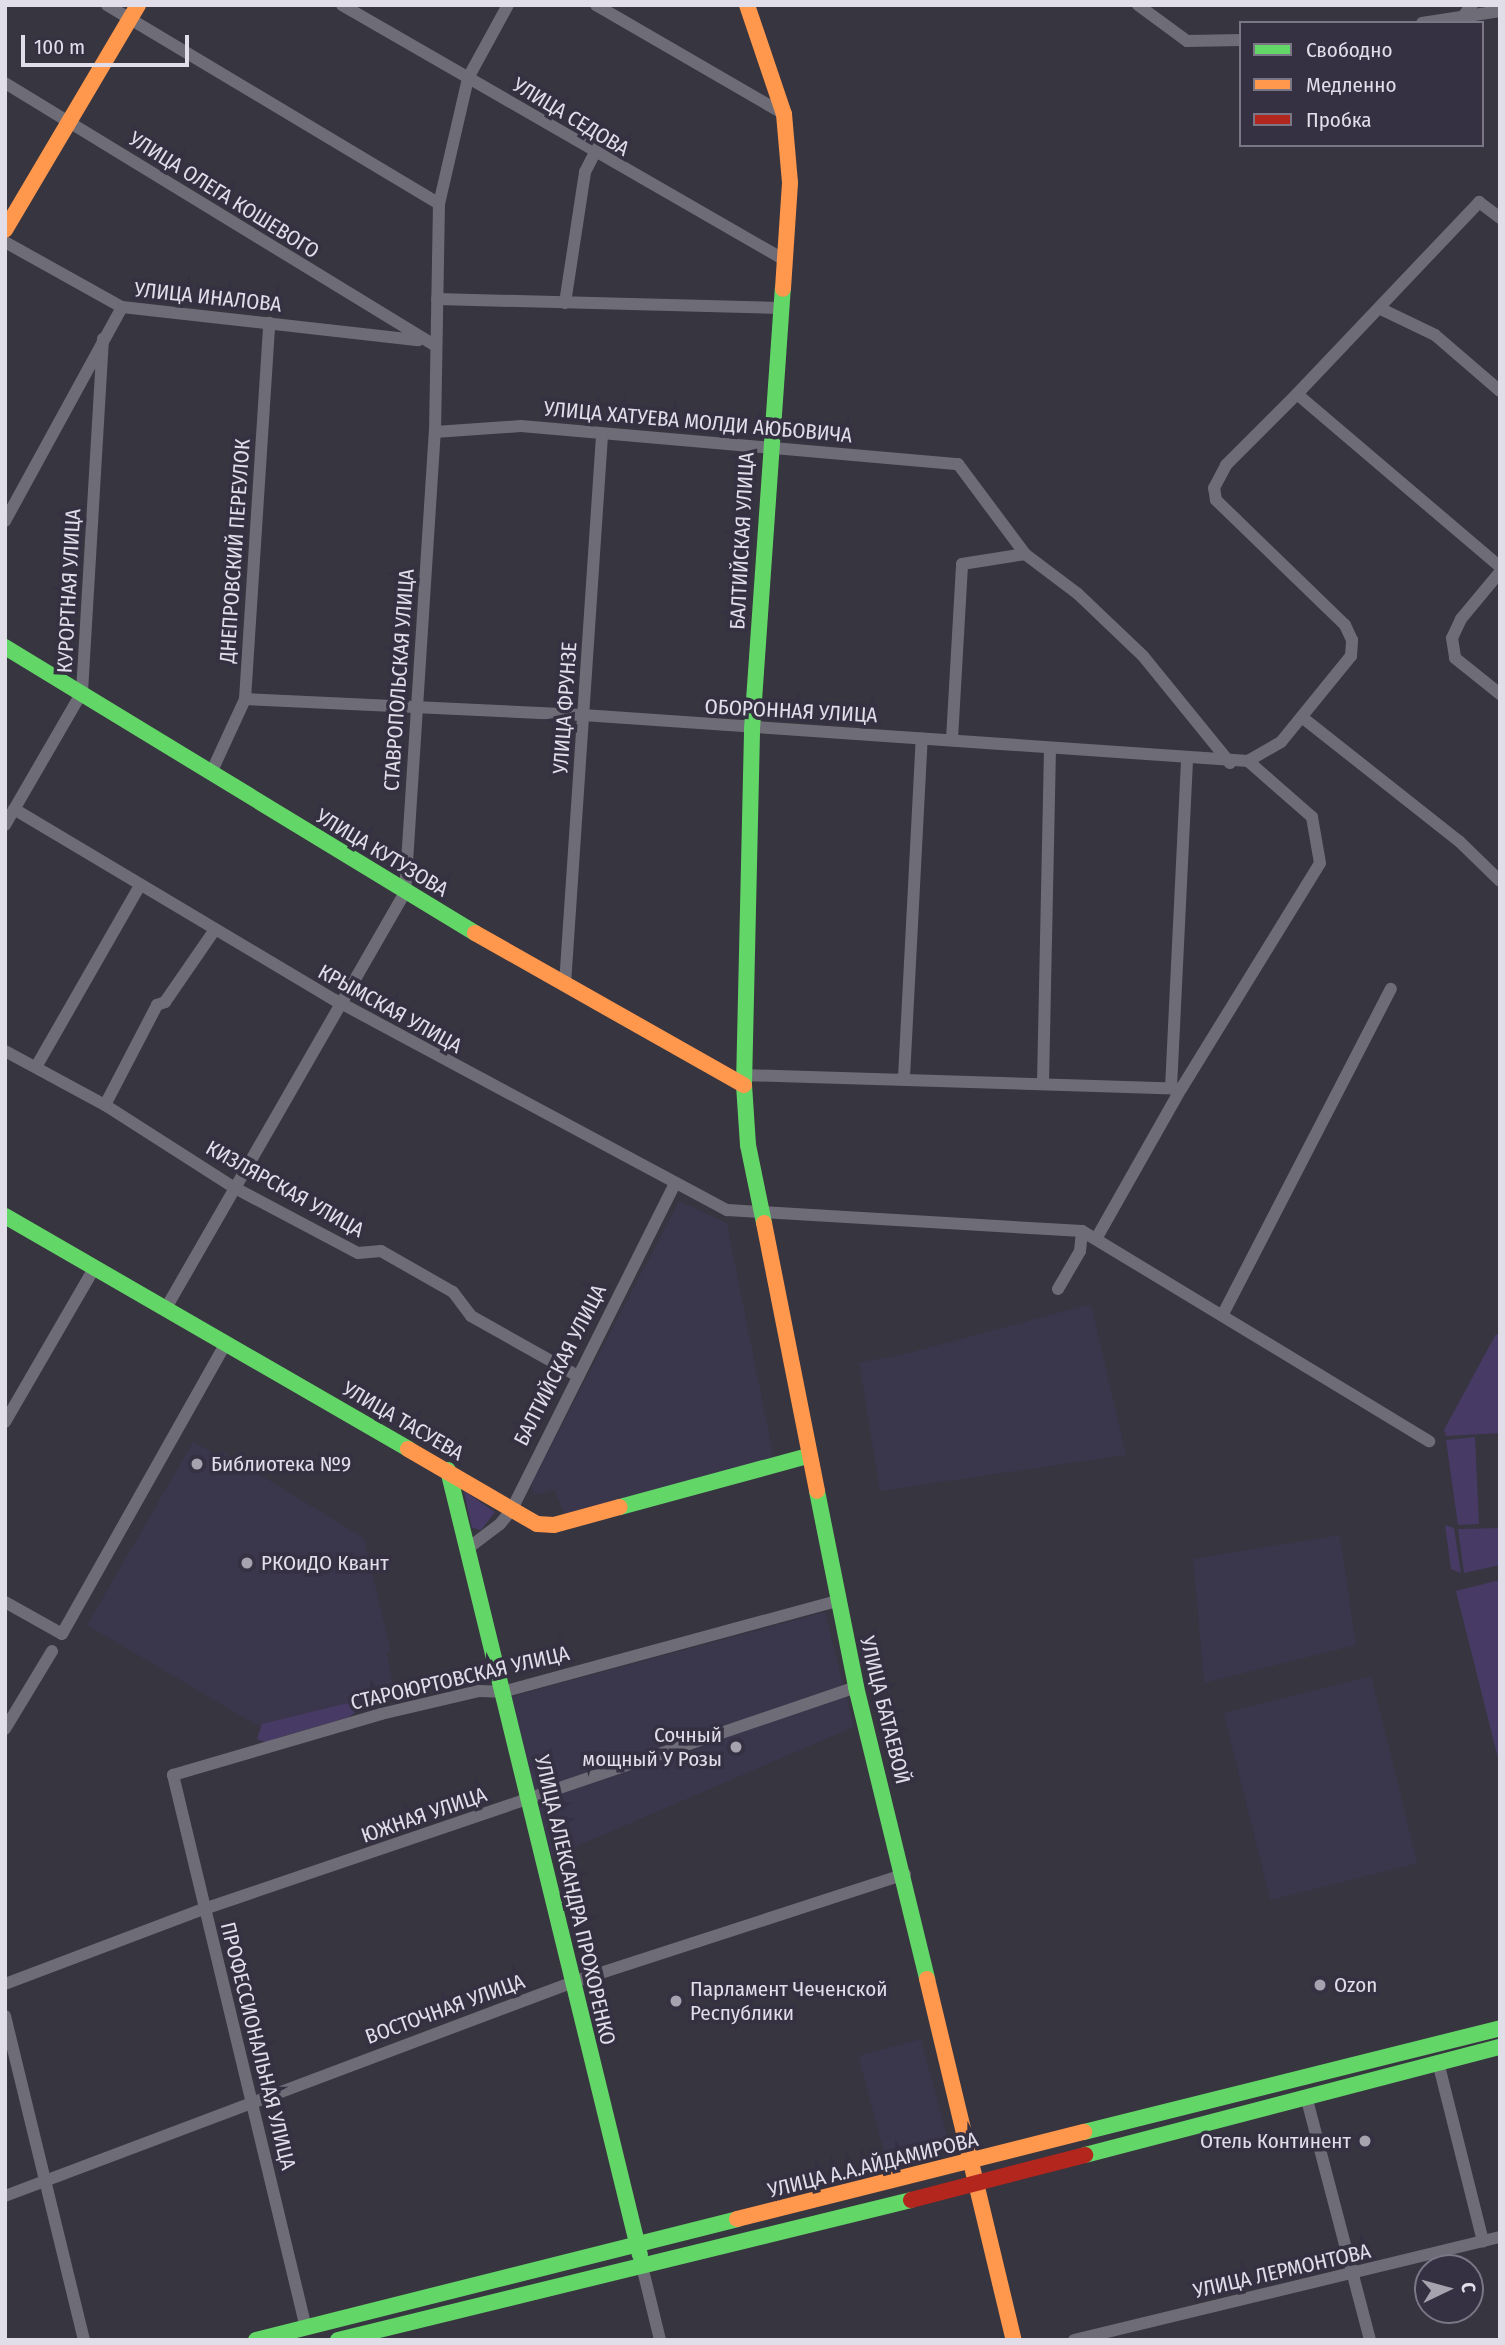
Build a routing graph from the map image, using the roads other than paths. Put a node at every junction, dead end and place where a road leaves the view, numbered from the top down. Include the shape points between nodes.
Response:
1 (107, 5) edge
2 (342, 5) edge
3 (508, 5) edge
4 (596, 5) edge
5 (747, 5) edge
6 (1138, 5) edge
7 (1472, 5) edge
8 (1500, 11) edge
9 (134, 12) edge
10 (1461, 19) junction
11 (1442, 21) edge
12 (1239, 40) edge
13 (468, 78) junction
14 (5, 83) edge
15 (784, 114) junction
16 (70, 122) junction
17 (594, 154) junction
18 (439, 204) junction
19 (1500, 218) edge
20 (5, 230) edge
21 (5, 242) edge
22 (783, 259) junction
23 (437, 299) junction
24 (565, 303) junction
25 (122, 307) junction
26 (779, 309) junction
27 (1381, 309) junction
28 (269, 323) junction
29 (103, 339) junction
30 (422, 340) junction
31 (436, 345) junction
32 (1500, 391) edge
33 (1297, 394) junction
34 (435, 432) junction
35 (602, 435) junction
36 (769, 448) junction
37 (5, 521) edge
38 (1025, 554) junction
39 (1500, 570) edge
40 (5, 647) edge
41 (82, 692) junction
42 (1500, 694) edge
43 (245, 699) junction
44 (417, 707) junction
45 (583, 715) junction
46 (1303, 718) junction
47 (752, 729) junction
48 (922, 737) junction
49 (952, 739) junction
50 (1050, 749) junction
51 (1187, 758) junction
52 (1248, 761) junction
53 (1230, 763) junction
54 (211, 773) junction
55 (14, 809) junction
56 (5, 825) edge
57 (1500, 881) edge
58 (139, 887) junction
59 (405, 893) junction
60 (214, 931) junction
61 (565, 985) junction
62 (1391, 989) dead end
63 (342, 1003) junction
64 (5, 1051) edge
65 (36, 1067) junction
66 (904, 1077) junction
67 (744, 1080) junction
68 (1043, 1083) junction
69 (1176, 1088) junction
70 (105, 1105) junction
71 (674, 1186) junction
72 (235, 1188) junction
73 (760, 1211) junction
74 (5, 1216) edge
75 (1082, 1231) junction
76 (1096, 1239) junction
77 (95, 1267) junction
78 (1058, 1289) dead end
79 (166, 1307) junction
80 (1223, 1314) junction
81 (225, 1345) junction
82 (578, 1376) junction
83 (5, 1422) edge
84 (1429, 1441) dead end
85 (808, 1456) junction
86 (448, 1470) junction
87 (512, 1509) junction
88 (467, 1549) junction
89 (837, 1601) junction
90 (5, 1602) edge
91 (51, 1651) dead end
92 (856, 1687) junction
93 (502, 1692) junction
94 (5, 1729) edge
95 (173, 1775) joint
96 (531, 1799) junction
97 (905, 1874) junction
98 (204, 1909) junction
99 (573, 1982) junction
100 (5, 1984) edge
101 (5, 2016) edge
102 (1500, 2028) edge
103 (1500, 2047) edge
104 (1437, 2062) junction
105 (1306, 2096) junction
106 (253, 2100) junction
107 (970, 2163) junction
108 (45, 2182) junction
109 (975, 2182) junction
110 (5, 2196) edge
111 (1500, 2237) edge
112 (1483, 2241) junction
113 (637, 2246) junction
114 (642, 2266) junction
115 (1353, 2274) junction
116 (306, 2328) junction
117 (84, 2340) edge
118 (256, 2340) edge
119 (338, 2340) edge
120 (660, 2340) edge
121 (1014, 2340) edge
122 (1074, 2340) edge
123 (1370, 2340) edge

1 - 9 street
2 - 13 street, УЛИЦА СЕДОВА
3 - 13 street, СТАВРОПОЛЬСКАЯ УЛИЦА
4 - 15 street
5 - 15 main road, БАЛТИЙСКАЯ УЛИЦА
6 - 12 street via 1188,41
7 - 10 street
8 - 10 street
9 - 16 main road
9 - 18 street
10 - 11 street
13 - 17 street, УЛИЦА СЕДОВА
13 - 18 street, СТАВРОПОЛЬСКАЯ УЛИЦА
14 - 16 street, УЛИЦА ОЛЕГА КОШЕВОГО
15 - 22 main road, БАЛТИЙСКАЯ УЛИЦА via 790,183
16 - 20 main road
16 - 30 street, УЛИЦА ОЛЕГА КОШЕВОГО
17 - 22 street, УЛИЦА СЕДОВА
17 - 24 street via 585,172
18 - 23 street, СТАВРОПОЛЬСКАЯ УЛИЦА
19 - 27 street, ОБОРОННАЯ УЛИЦА via 1479,202
21 - 25 street, УЛИЦА ИНАЛОВА
22 - 26 main road, БАЛТИЙСКАЯ УЛИЦА
23 - 24 street
23 - 31 street, СТАВРОПОЛЬСКАЯ УЛИЦА
24 - 26 street
25 - 28 street, УЛИЦА ИНАЛОВА
25 - 29 street
26 - 36 main road, БАЛТИЙСКАЯ УЛИЦА
27 - 32 street via 1435,335
27 - 33 street, ОБОРОННАЯ УЛИЦА
28 - 30 street, УЛИЦА ИНАЛОВА
28 - 43 street, ДНЕПРОВСКИЙ ПЕРЕУЛОК
29 - 37 street
29 - 41 street, КУРОРТНАЯ УЛИЦА
30 - 31 street
31 - 34 street, СТАВРОПОЛЬСКАЯ УЛИЦА
33 - 39 street
33 - 46 street, ОБОРОННАЯ УЛИЦА via 1226,465 1214,488 1223,511 1345,625 1352,640 1351,656
34 - 35 street, УЛИЦА ХАТУЕВА МОЛДИ АЮБОВИЧА via 521,426
34 - 44 street, СТАВРОПОЛЬСКАЯ УЛИЦА
35 - 36 street, УЛИЦА ХАТУЕВА МОЛДИ АЮБОВИЧА via 689,437
35 - 45 street, УЛИЦА ФРУНЗЕ
36 - 38 street, УЛИЦА ХАТУЕВА МОЛДИ АЮБОВИЧА via 958,464
36 - 47 main road, БАЛТИЙСКАЯ УЛИЦА
38 - 49 street via 961,564
38 - 53 street via 1078,594 1143,656
39 - 42 street via 1461,619 1452,638 1455,657
40 - 41 main road, УЛИЦА КУТУЗОВА
41 - 54 main road, УЛИЦА КУТУЗОВА
41 - 55 street, КУРОРТНАЯ УЛИЦА
43 - 44 street, ОБОРОННАЯ УЛИЦА
43 - 54 street, ДНЕПРОВСКИЙ ПЕРЕУЛОК
44 - 45 street, ОБОРОННАЯ УЛИЦА
44 - 59 street, СТАВРОПОЛЬСКАЯ УЛИЦА
45 - 47 street, ОБОРОННАЯ УЛИЦА
45 - 61 street, УЛИЦА ФРУНЗЕ
46 - 52 street, ОБОРОННАЯ УЛИЦА via 1274,748
46 - 57 street via 1459,841
47 - 48 street, ОБОРОННАЯ УЛИЦА
47 - 67 main road, БАЛТИЙСКАЯ УЛИЦА
48 - 49 street, ОБОРОННАЯ УЛИЦА
48 - 66 street
49 - 50 street, ОБОРОННАЯ УЛИЦА
50 - 51 street, ОБОРОННАЯ УЛИЦА
50 - 68 street
51 - 53 street, ОБОРОННАЯ УЛИЦА
51 - 69 street
52 - 53 street, ОБОРОННАЯ УЛИЦА
52 - 69 street via 1312,817 1320,863
54 - 59 main road, УЛИЦА КУТУЗОВА
55 - 56 street, КУРОРТНАЯ УЛИЦА
55 - 58 street, КРЫМСКАЯ УЛИЦА
58 - 60 street, КРЫМСКАЯ УЛИЦА
58 - 65 street
59 - 61 main road, УЛИЦА КУТУЗОВА
59 - 63 street, СТАВРОПОЛЬСКАЯ УЛИЦА
60 - 63 street, КРЫМСКАЯ УЛИЦА
60 - 70 street via 165,1002 158,1005
61 - 67 main road, УЛИЦА КУТУЗОВА
62 - 80 street
63 - 71 street, КРЫМСКАЯ УЛИЦА
63 - 72 street, СТАВРОПОЛЬСКАЯ УЛИЦА
64 - 65 street, КИЗЛЯРСКАЯ УЛИЦА
65 - 70 street, КИЗЛЯРСКАЯ УЛИЦА
66 - 67 street
66 - 68 street
67 - 73 main road, УЛИЦА БАТАЕВОЙ via 747,1145
68 - 69 street
69 - 76 street
70 - 72 street, КИЗЛЯРСКАЯ УЛИЦА
71 - 73 street, КРЫМСКАЯ УЛИЦА via 727,1210
71 - 82 street, БАЛТИЙСКАЯ УЛИЦА
72 - 79 street, СТАВРОПОЛЬСКАЯ УЛИЦА
72 - 82 street, КИЗЛЯРСКАЯ УЛИЦА via 358,1253 381,1251 453,1292 471,1316
73 - 75 street, КРЫМСКАЯ УЛИЦА
73 - 85 main road, УЛИЦА БАТАЕВОЙ
74 - 77 main road, УЛИЦА ТАСУЕВА
75 - 76 street
75 - 78 street via 1080,1251
76 - 80 street
77 - 79 main road, УЛИЦА ТАСУЕВА
77 - 83 street
79 - 81 main road, УЛИЦА ТАСУЕВА
80 - 84 street
81 - 86 main road, УЛИЦА ТАСУЕВА
81 - 90 street via 62,1634
82 - 87 street, БАЛТИЙСКАЯ УЛИЦА
85 - 87 main road, УЛИЦА ТАСУЕВА via 554,1525 537,1524
85 - 89 main road, УЛИЦА БАТАЕВОЙ
86 - 87 main road, УЛИЦА ТАСУЕВА
86 - 88 main road, УЛИЦА АЛЕКСАНДРА ПРОХОРЕНКО
87 - 88 street, БАЛТИЙСКАЯ УЛИЦА
88 - 93 main road, УЛИЦА АЛЕКСАНДРА ПРОХОРЕНКО
89 - 92 main road, УЛИЦА БАТАЕВОЙ
89 - 93 street, СТАРОЮРТОВСКАЯ УЛИЦА
91 - 94 street
92 - 96 street, ЮЖНАЯ УЛИЦА
92 - 97 main road, УЛИЦА БАТАЕВОЙ
93 - 95 street, СТАРОЮРТОВСКАЯ УЛИЦА via 479,1691 381,1714
93 - 96 main road, УЛИЦА АЛЕКСАНДРА ПРОХОРЕНКО
95 - 98 street, ПРОФЕССИОНАЛЬНАЯ УЛИЦА
96 - 98 street, ЮЖНАЯ УЛИЦА
96 - 99 main road, УЛИЦА АЛЕКСАНДРА ПРОХОРЕНКО
97 - 99 street, ВОСТОЧНАЯ УЛИЦА
97 - 107 main road, УЛИЦА БАТАЕВОЙ
98 - 100 street, ЮЖНАЯ УЛИЦА
98 - 106 street, ПРОФЕССИОНАЛЬНАЯ УЛИЦА
99 - 106 street, ВОСТОЧНАЯ УЛИЦА
99 - 113 main road, УЛИЦА АЛЕКСАНДРА ПРОХОРЕНКО
101 - 108 street
102 - 107 main road, УЛИЦА А.А.АЙДАМИРОВА
103 - 104 main road, УЛИЦА А.А.АЙДАМИРОВА
104 - 105 main road, УЛИЦА А.А.АЙДАМИРОВА
104 - 112 street
105 - 109 main road, УЛИЦА А.А.АЙДАМИРОВА
105 - 115 street
106 - 108 street, ВОСТОЧНАЯ УЛИЦА
106 - 116 street, ПРОФЕССИОНАЛЬНАЯ УЛИЦА
107 - 109 main road, УЛИЦА БАТАЕВОЙ
107 - 113 main road, УЛИЦА А.А.АЙДАМИРОВА
108 - 110 street, ВОСТОЧНАЯ УЛИЦА
108 - 117 street
109 - 114 main road, УЛИЦА А.А.АЙДАМИРОВА
109 - 121 main road, УЛИЦА БАТАЕВОЙ
111 - 112 street, УЛИЦА ЛЕРМОНТОВА
112 - 115 street, УЛИЦА ЛЕРМОНТОВА
113 - 114 main road, УЛИЦА АЛЕКСАНДРА ПРОХОРЕНКО
113 - 116 main road, УЛИЦА А.А.АЙДАМИРОВА
114 - 119 main road, УЛИЦА А.А.АЙДАМИРОВА
114 - 120 street, УЛИЦА АЛЕКСАНДРА ПРОХОРЕНКО
115 - 122 street, УЛИЦА ЛЕРМОНТОВА
115 - 123 street
116 - 118 main road, УЛИЦА А.А.АЙДАМИРОВА

